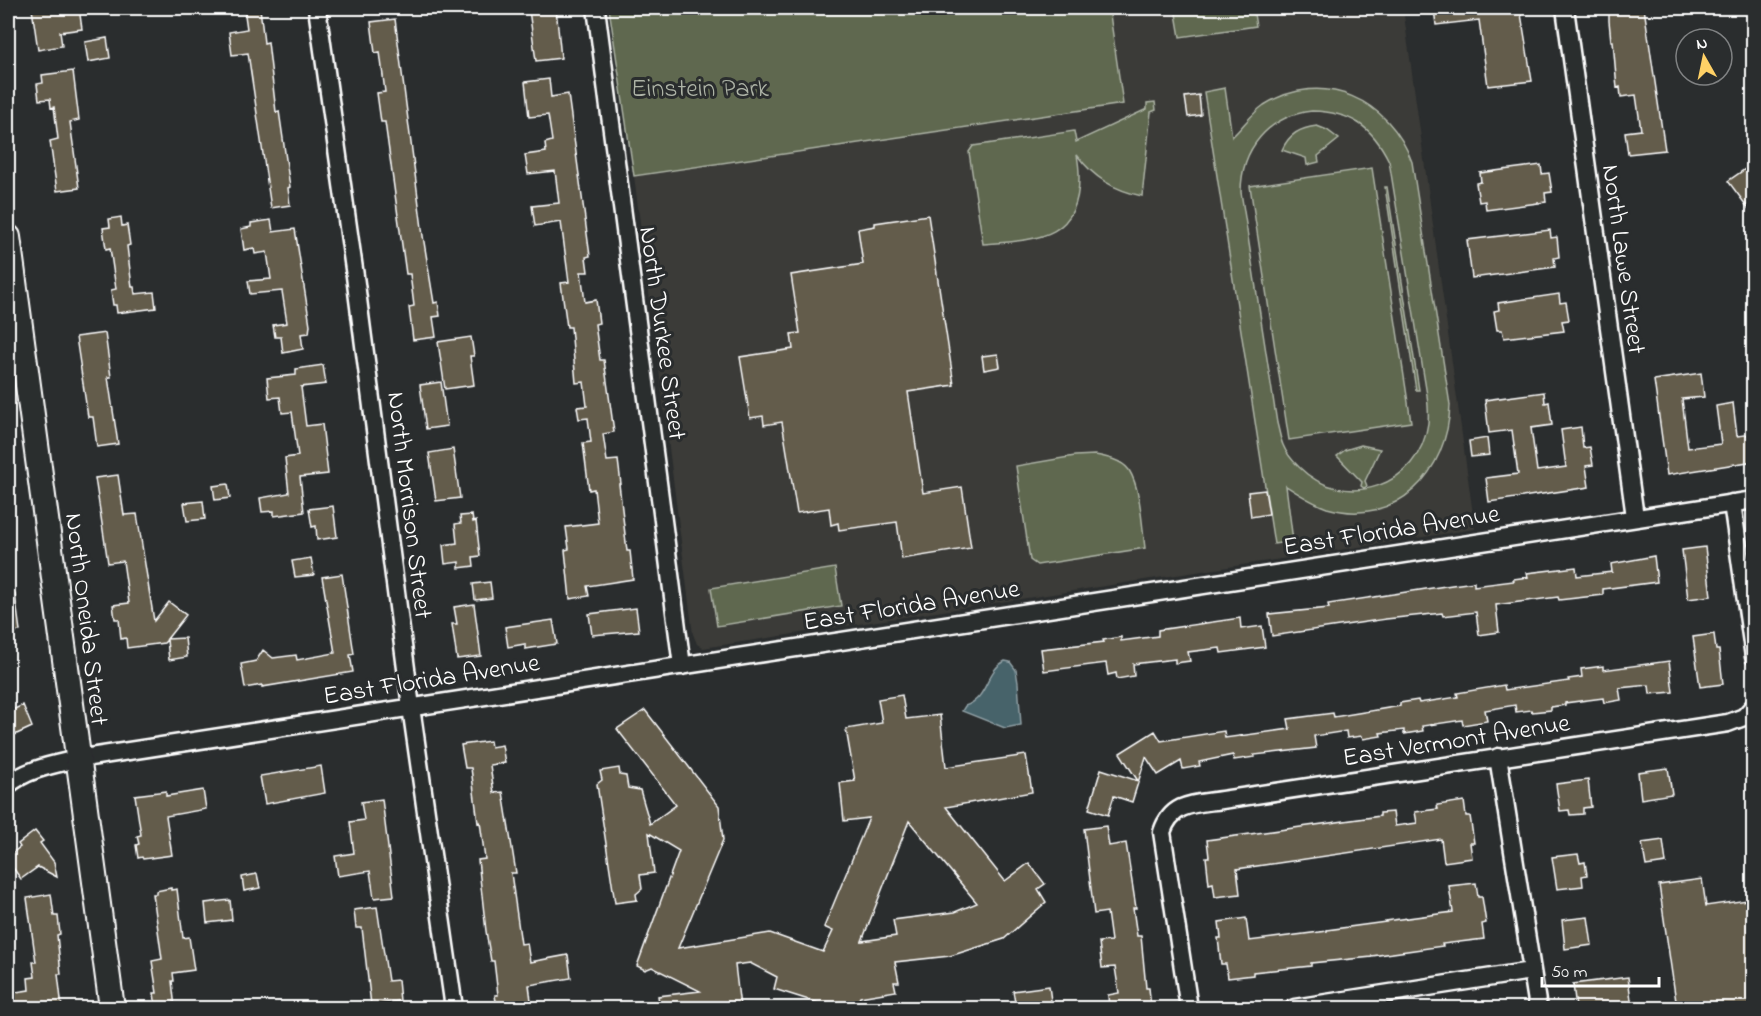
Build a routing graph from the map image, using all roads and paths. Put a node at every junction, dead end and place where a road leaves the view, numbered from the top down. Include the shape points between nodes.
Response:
1 (317, 8) edge
2 (596, 8) edge
3 (1565, 8) edge
4 (8, 237) edge
5 (11, 292) edge
6 (1754, 500) edge
7 (1732, 503) junction
8 (1635, 517) junction
9 (1754, 657) edge
10 (682, 666) junction
11 (411, 707) junction
12 (1752, 708) edge
13 (1498, 757) junction
14 (77, 759) junction
15 (8, 785) edge
16 (1531, 971) junction
17 (112, 1008) edge
18 (454, 1008) edge
19 (1189, 1008) edge
20 (1294, 1008) edge
21 (1538, 1008) edge

1 - 11 street, North Morrison Street
2 - 10 street, North Durkee Street
3 - 8 street, North Lawe Street
4 - 5 street, North Oneida Street
5 - 14 street, North Oneida Street via 43,490
6 - 7 street, East Florida Avenue
7 - 8 street, East Florida Avenue
7 - 9 street
8 - 10 street, East Florida Avenue
10 - 11 street, East Florida Avenue
11 - 14 street, East Florida Avenue
11 - 18 street, North Morrison Street
12 - 13 street, East Vermont Avenue via 1744,717 1728,723
13 - 16 street
13 - 19 street, East Vermont Avenue via 1185,806 1169,816 1162,844
14 - 15 street, East Florida Avenue via 33,770
14 - 17 street, North Oneida Street
16 - 20 street
16 - 21 street

